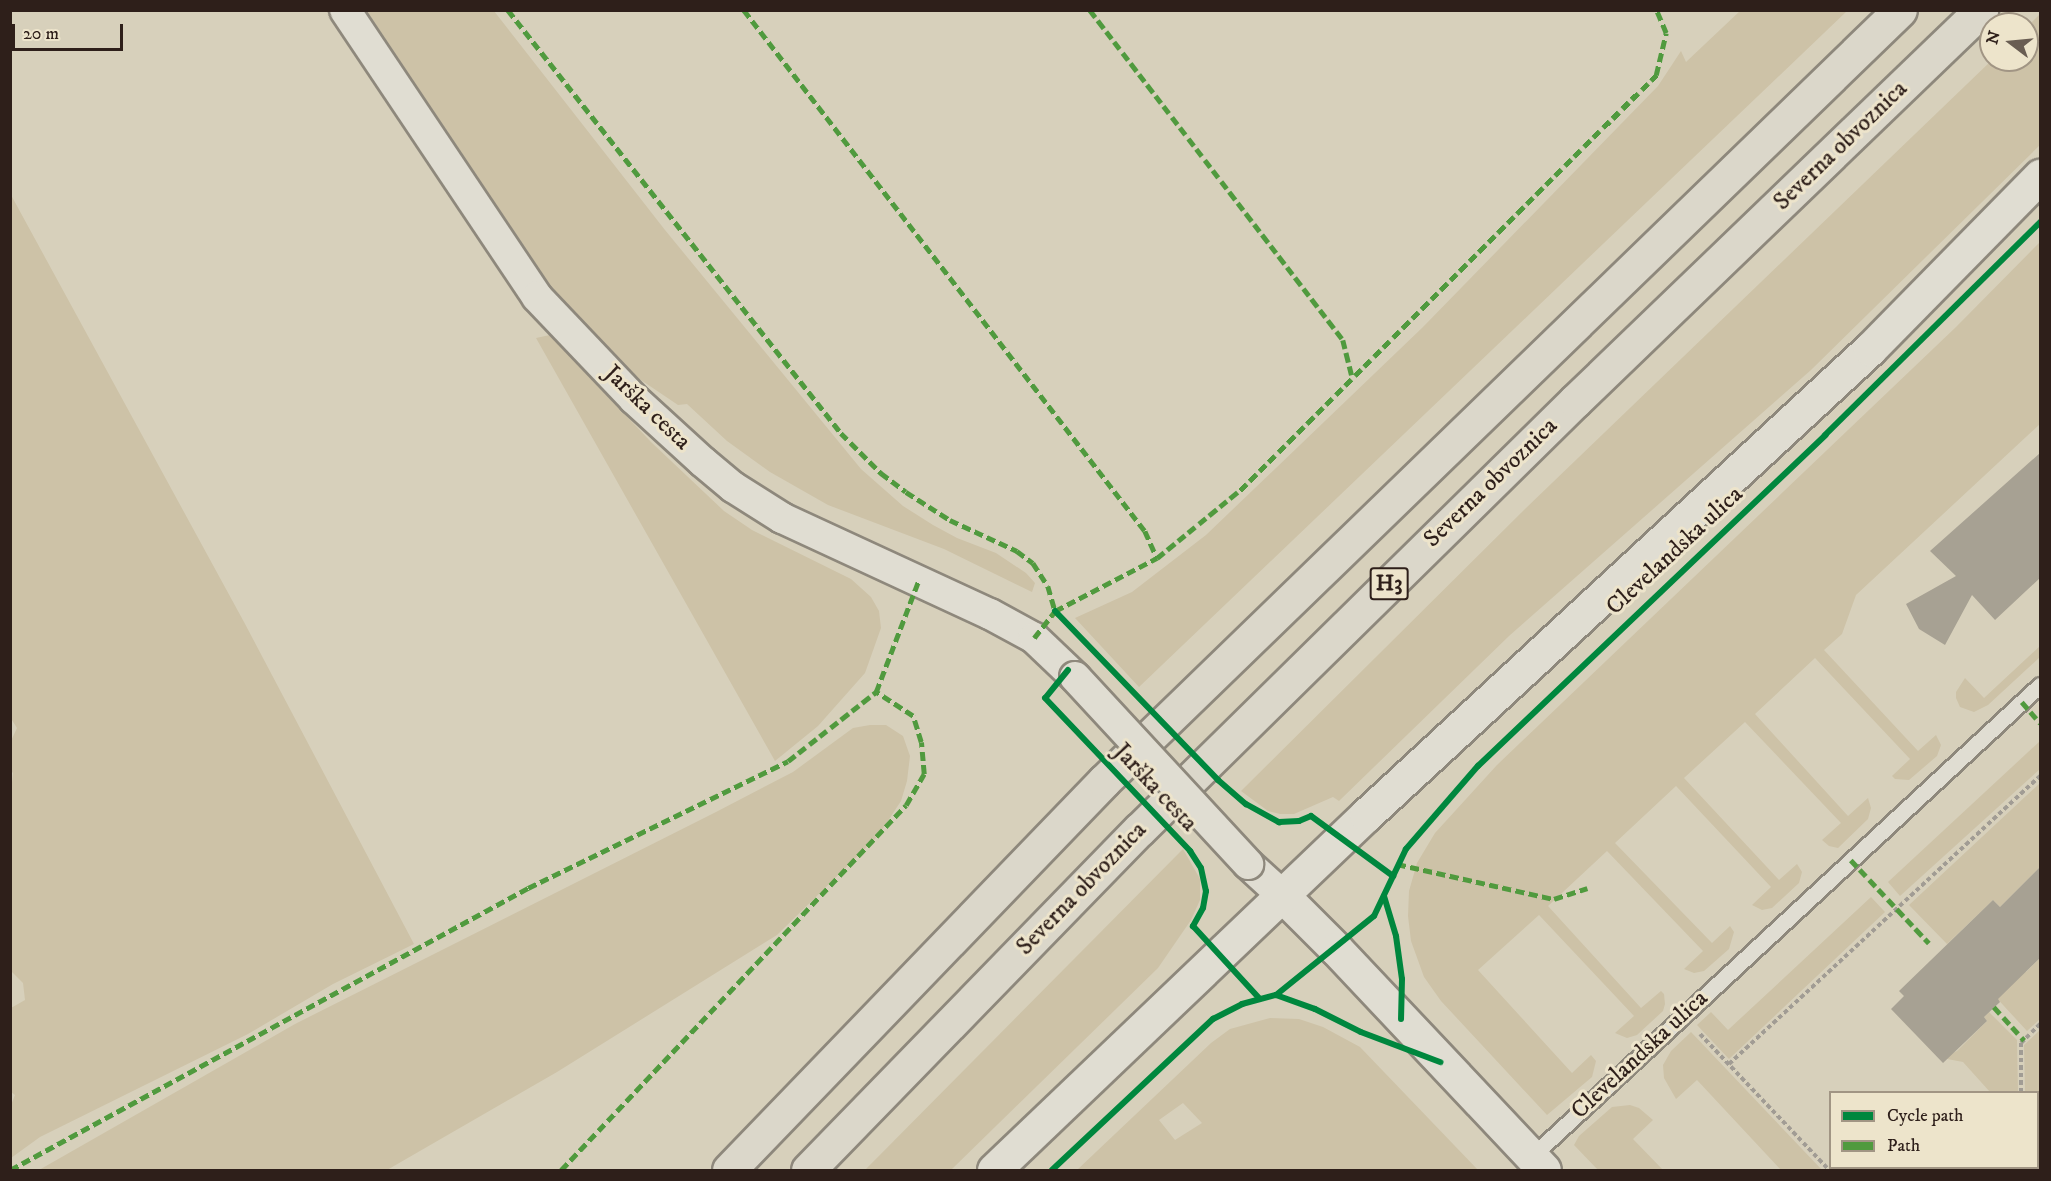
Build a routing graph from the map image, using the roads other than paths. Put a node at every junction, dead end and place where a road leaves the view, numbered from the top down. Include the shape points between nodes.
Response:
1 (345, 10) edge
2 (1900, 10) edge
3 (1981, 10) edge
4 (2040, 176) edge
5 (2040, 685) edge
6 (1282, 896) junction
7 (1538, 1164) edge
8 (729, 1170) edge
9 (808, 1170) edge
10 (994, 1170) edge

1 - 6 street, Jarška cesta, bridge via 537,297 634,399 702,462 788,522 1034,638
2 - 8 highway, H3 via 1104,781
3 - 9 highway, Severna obvoznica / H3 via 1566,410 1156,814
4 - 6 street, Clevelandska ulica via 1870,348
5 - 7 lane, Clevelandska ulica via 1682,1017
6 - 7 street, Jarška cesta
6 - 10 street, Clevelandska ulica

